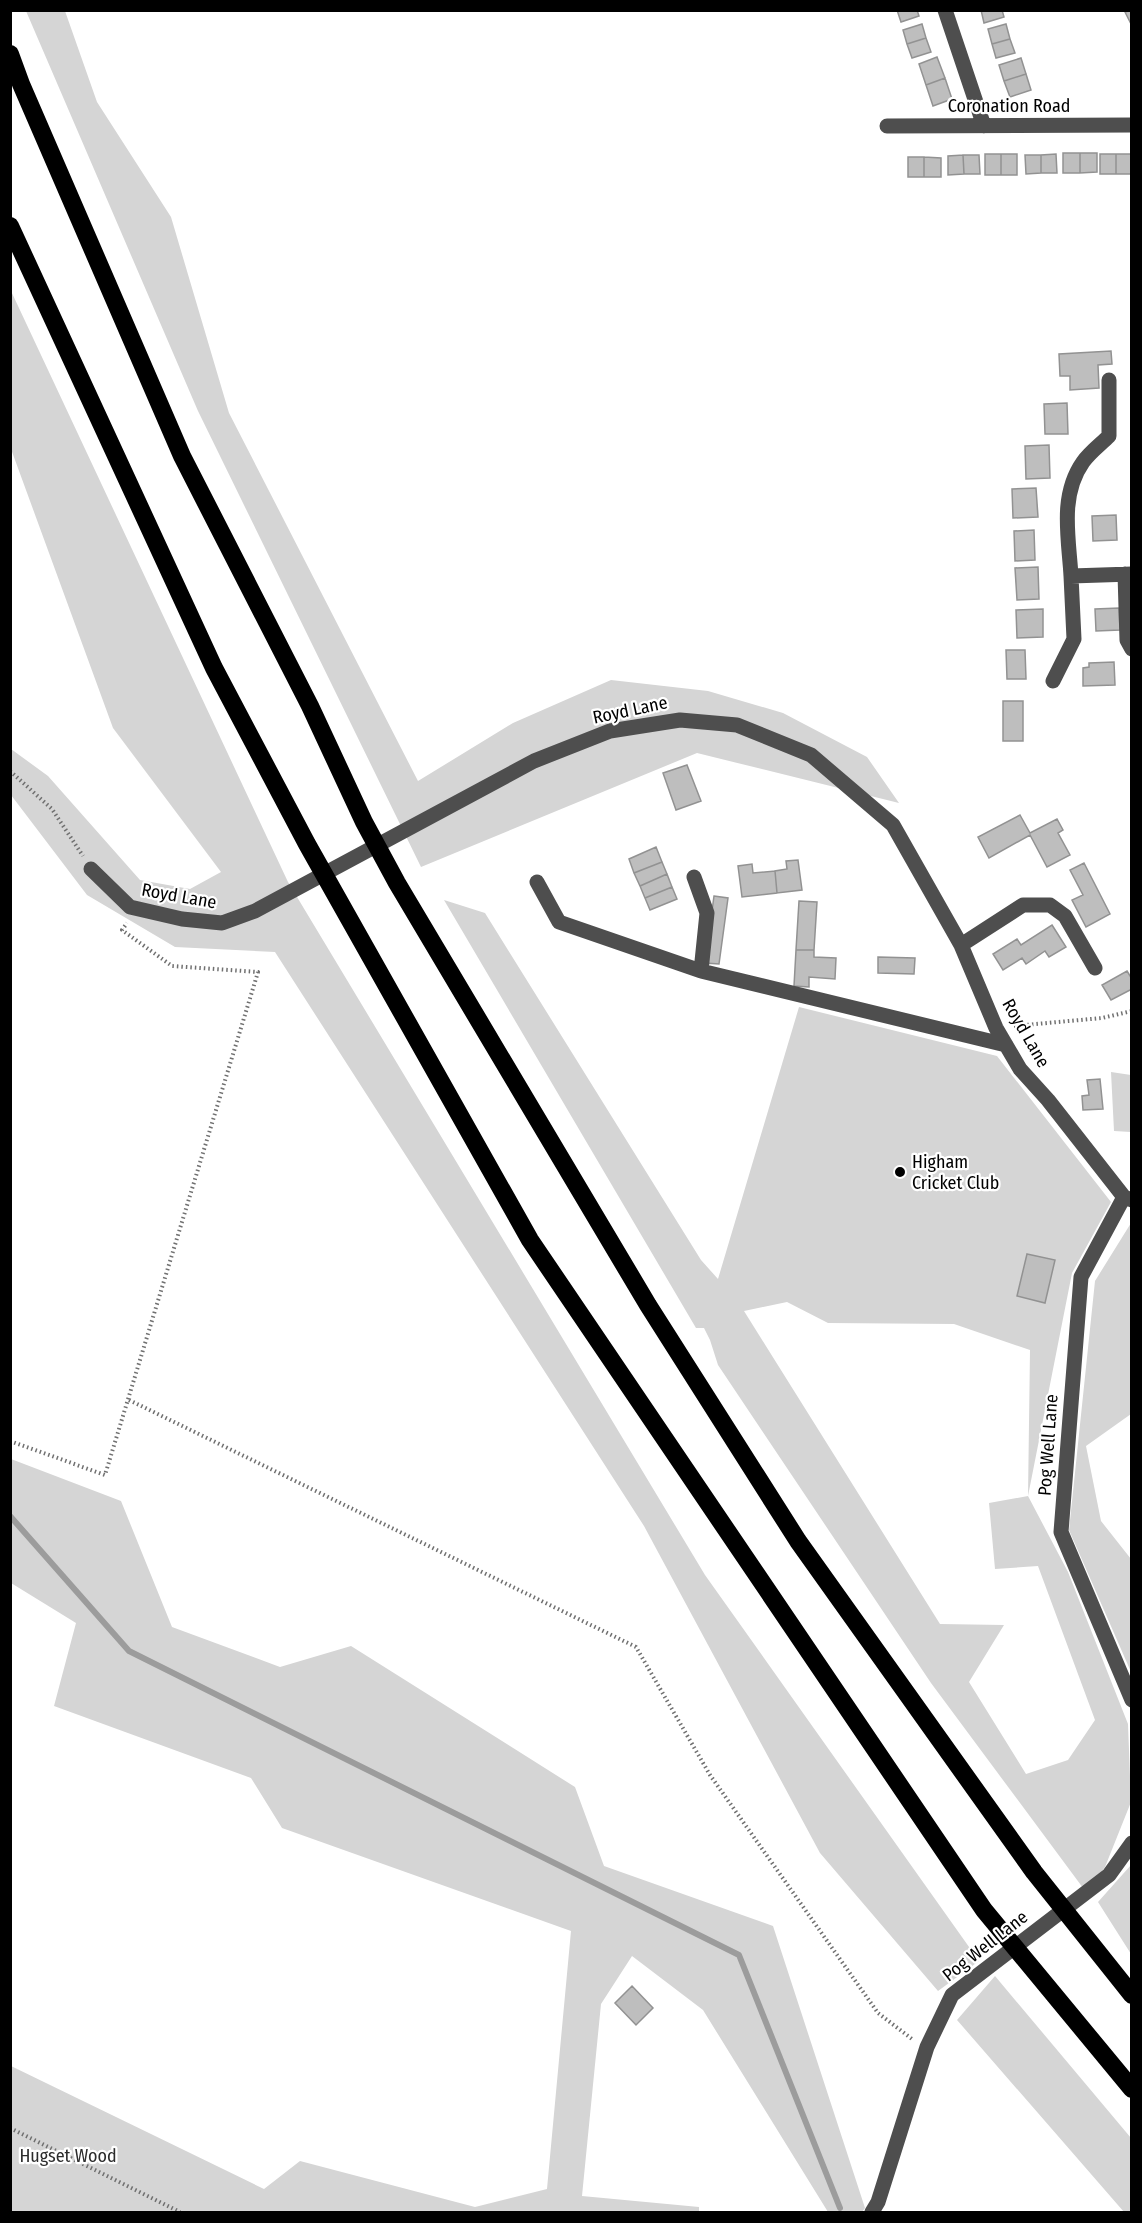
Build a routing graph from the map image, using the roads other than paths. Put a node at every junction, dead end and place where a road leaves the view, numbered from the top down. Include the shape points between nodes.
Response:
1 (945, 10) edge
2 (10, 54) edge
3 (1131, 125) edge
4 (887, 126) dead end
5 (984, 126) junction
6 (10, 226) edge
7 (1109, 380) dead end
8 (1128, 574) edge
9 (1071, 576) junction
10 (1131, 649) edge
11 (1053, 681) dead end
12 (91, 869) road end
13 (694, 877) dead end
14 (537, 882) dead end
15 (961, 945) junction
16 (1095, 968) dead end
17 (701, 971) junction
18 (1006, 1045) junction
19 (1128, 1198) edge
20 (1131, 1700) edge
21 (1131, 1843) edge
22 (1131, 1995) edge
23 (1131, 2089) edge
24 (872, 2212) edge

1 - 5 street
2 - 22 highway via 182,456 397,883 648,1305 798,1541 1034,1872
3 - 5 street, Coronation Road
4 - 5 street, Coronation Road
6 - 23 highway via 214,668 307,844 530,1240 984,1910
7 - 9 street via 1109,436 1083,462 1067,506
8 - 9 street
8 - 10 street via 1127,640
9 - 11 street via 1074,639
12 - 15 street, Royd Lane via 130,907 222,923 255,911 534,761 609,731 680,720 737,725 811,755 893,825
13 - 17 street via 707,913
14 - 17 street via 559,922
15 - 16 street via 1023,905 1050,905 1065,916
15 - 18 street, Royd Lane
17 - 18 street
18 - 19 street, Royd Lane via 1020,1069
19 - 20 street, Pog Well Lane via 1081,1277 1061,1532
21 - 24 street, Pog Well Lane via 1109,1875 952,1995 927,2047

